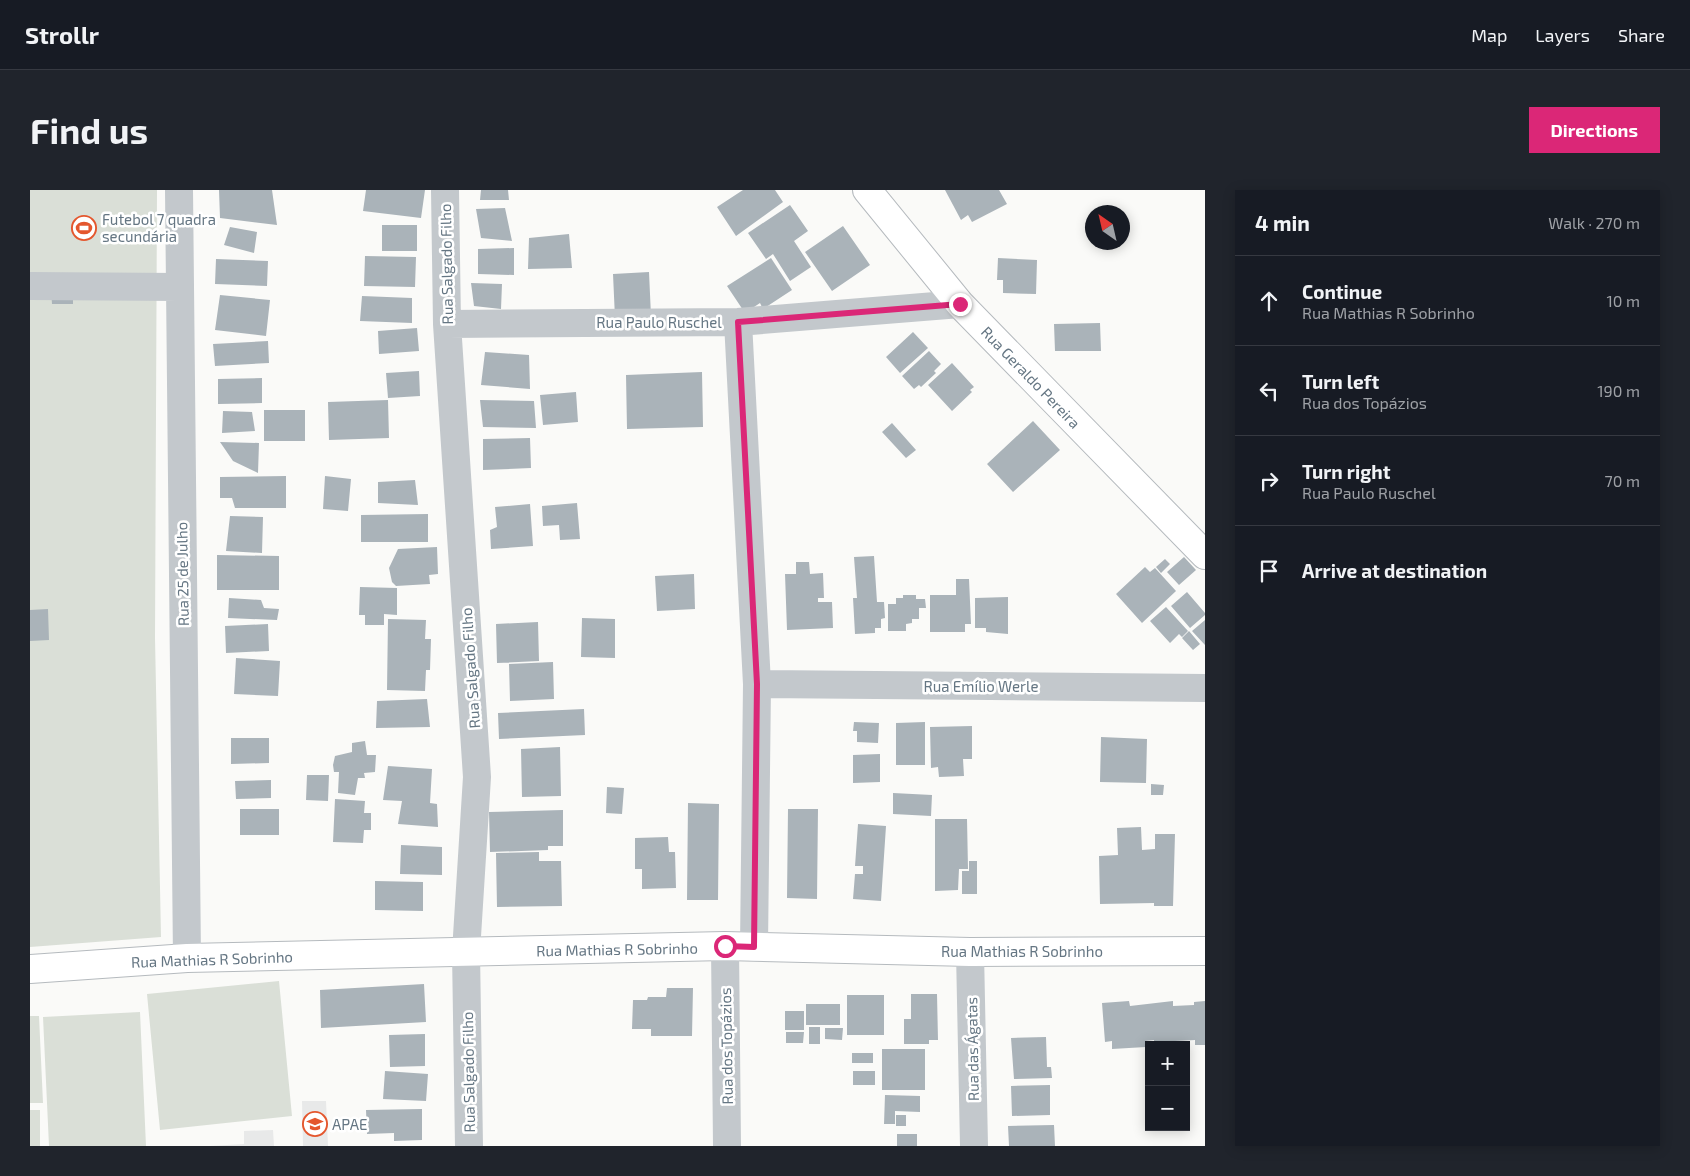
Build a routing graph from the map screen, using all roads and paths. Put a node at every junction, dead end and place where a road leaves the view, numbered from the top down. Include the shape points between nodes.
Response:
1 (179, 190) edge
2 (445, 190) edge
3 (867, 190) edge
4 (30, 286) edge
5 (179, 287) junction
6 (960, 304) junction
7 (738, 322) junction
8 (447, 324) junction
9 (1205, 555) edge
10 (757, 684) junction
11 (1205, 688) edge
12 (725, 946) junction
13 (754, 947) junction
14 (1205, 951) edge
15 (466, 952) junction
16 (970, 952) junction
17 (187, 958) junction
18 (30, 969) edge
19 (469, 1146) edge
20 (727, 1146) edge
21 (974, 1146) edge

1 - 5 street, Rua 25 de Julho
2 - 8 street, Rua Salgado Filho
3 - 6 main road, Rua Geraldo Pereira
4 - 5 street
5 - 17 street, Rua 25 de Julho
6 - 7 street, Rua Paulo Ruschel
6 - 9 main road, Rua Geraldo Pereira
7 - 8 street, Rua Paulo Ruschel
7 - 10 street
8 - 15 street, Rua Salgado Filho via 477,777
10 - 11 street, Rua Emílio Werle
10 - 13 street
12 - 13 main road, Rua Mathias R Sobrinho
12 - 15 main road, Rua Mathias R Sobrinho
12 - 20 street, Rua dos Topázios
13 - 16 main road, Rua Mathias R Sobrinho
14 - 16 main road, Rua Mathias R Sobrinho
15 - 17 main road, Rua Mathias R Sobrinho
15 - 19 street, Rua Salgado Filho
16 - 21 street, Rua das Ágatas
17 - 18 main road, Rua Mathias R Sobrinho

